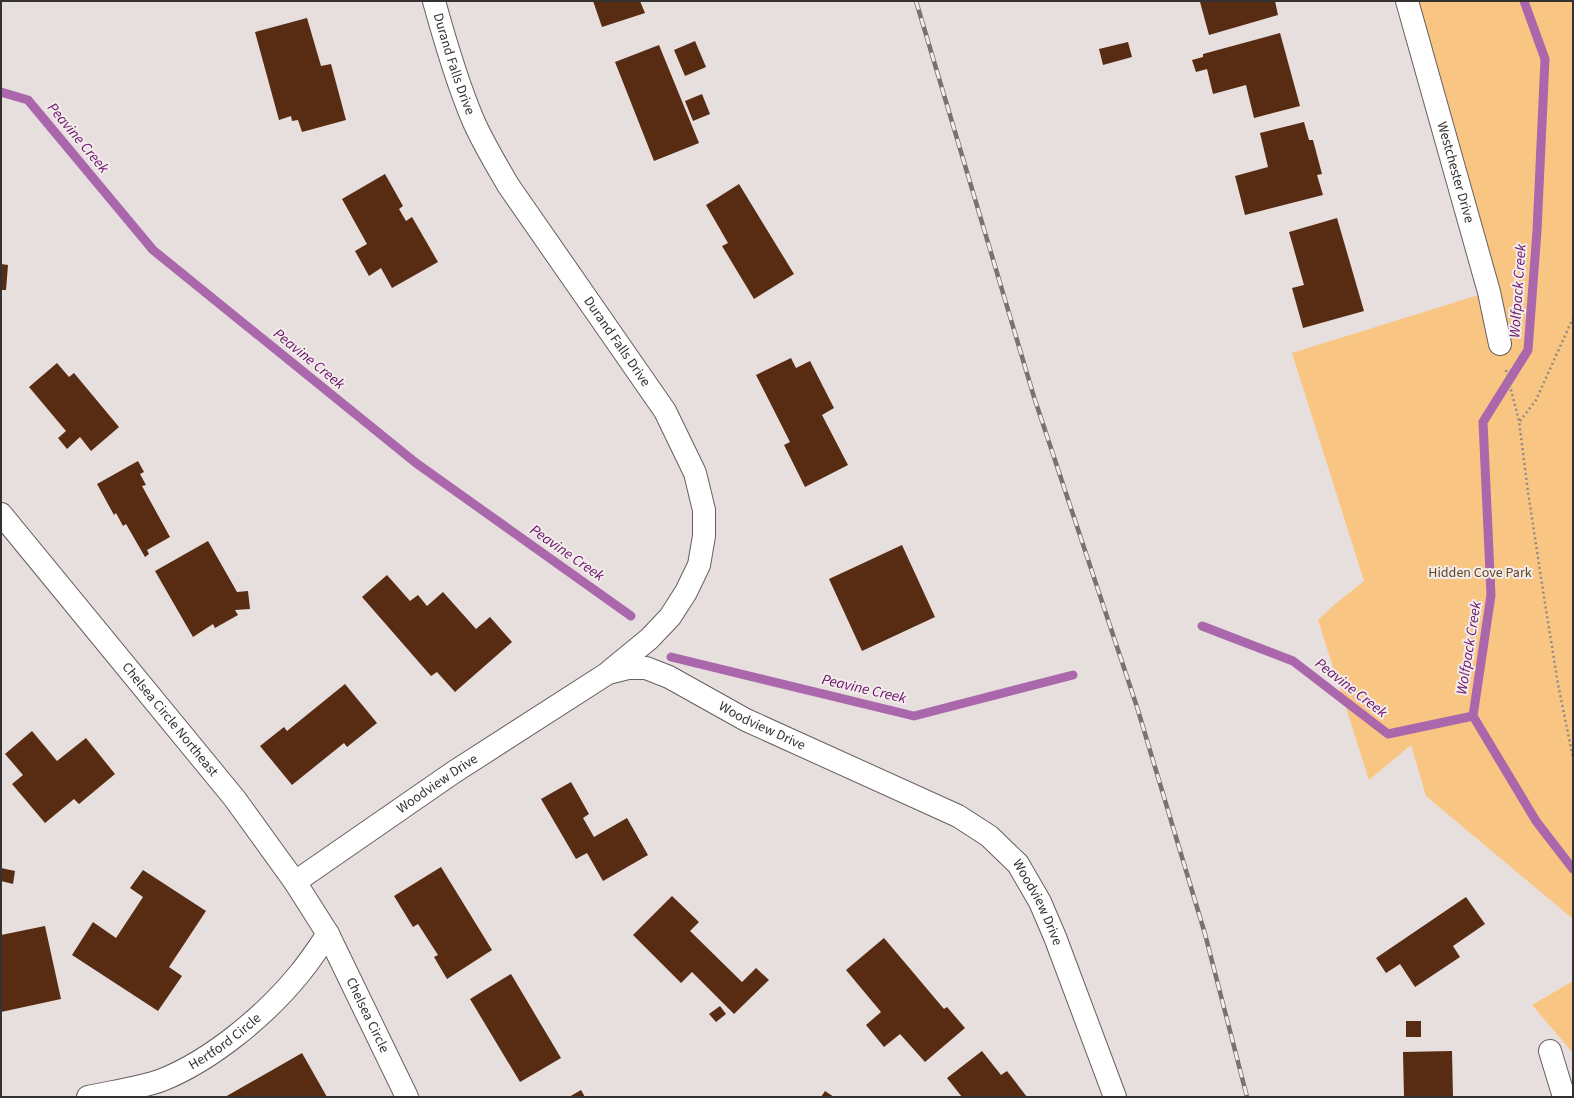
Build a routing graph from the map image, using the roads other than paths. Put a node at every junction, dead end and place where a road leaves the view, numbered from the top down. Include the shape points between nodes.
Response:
1 (434, 1) edge
2 (1407, 1) edge
3 (1500, 344) dead end
4 (1, 514) edge
5 (608, 673) junction
6 (295, 882) junction
7 (328, 934) junction
8 (1550, 1051) dead end
9 (88, 1097) edge
10 (407, 1097) edge
11 (1115, 1097) edge
12 (1564, 1097) edge

1 - 5 street, Durand Falls Drive via 462,94 489,153 508,185 666,411 695,473 701,494 704,536 699,565 686,592 670,617 649,639
2 - 3 street, Westchester Drive via 1489,292
4 - 6 street, Chelsea Circle Northeast via 235,799
5 - 6 street, Woodview Drive via 454,772
5 - 11 street, Woodview Drive via 628,668 646,668 669,677 746,720 958,816 989,836 1018,864 1040,902
6 - 7 street, Chelsea Circle Northeast
7 - 9 street, Hertford Circle via 300,974 246,1028 192,1066 161,1080
7 - 10 street, Chelsea Circle
8 - 12 street

